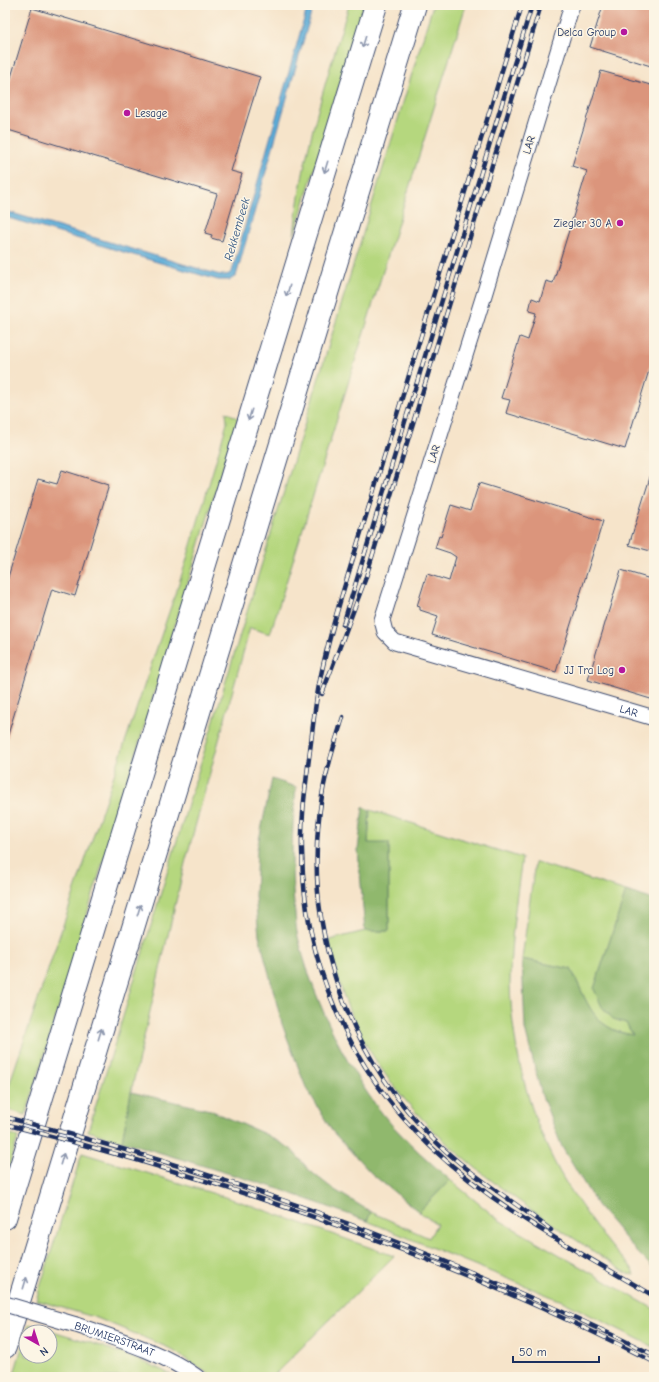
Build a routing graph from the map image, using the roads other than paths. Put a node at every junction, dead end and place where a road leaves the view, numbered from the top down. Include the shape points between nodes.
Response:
1 (376, 5) edge
2 (415, 5) edge
3 (572, 5) edge
4 (654, 718) edge
5 (5, 1218) edge
6 (5, 1304) edge
7 (5, 1347) edge
8 (197, 1377) edge

1 -> 5 highway
7 -> 2 highway
3 - 4 street, LAR via 382,620 385,632 395,642
6 - 8 street, BRUMIERSTRAAT, bridge via 125,1342 169,1361

